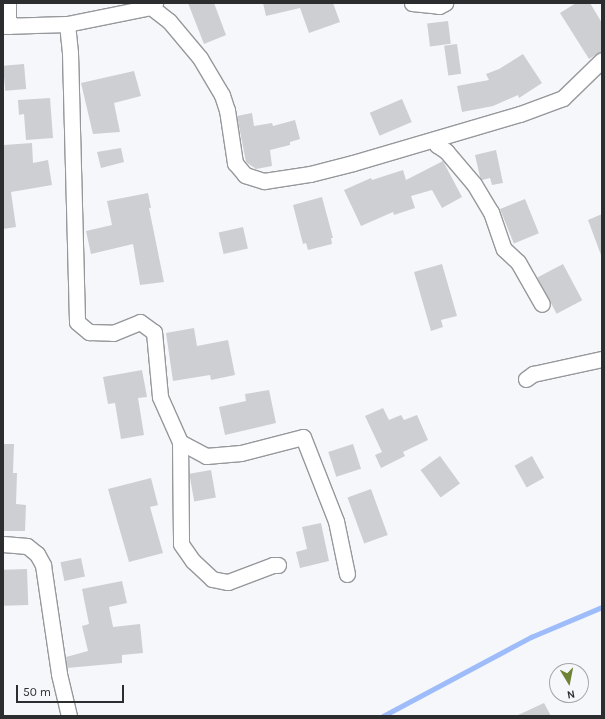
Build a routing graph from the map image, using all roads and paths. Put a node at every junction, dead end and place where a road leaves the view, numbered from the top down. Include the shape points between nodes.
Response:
1 (8, 3) edge
2 (412, 3) edge
3 (445, 3) edge
4 (153, 5) edge
5 (67, 24) junction
6 (6, 26) edge
7 (602, 60) edge
8 (437, 138) junction
9 (542, 304) dead end
10 (602, 359) edge
11 (526, 379) dead end
12 (180, 442) junction
13 (3, 544) edge
14 (278, 565) dead end
15 (347, 574) dead end
16 (69, 716) edge

1 - 6 street
2 - 3 street via 439,6
4 - 5 street
4 - 8 street via 200,58 222,95 227,110 235,163 245,175 264,181 310,174
5 - 6 street
5 - 12 street via 70,53 77,322 89,332 113,333 140,322 154,332 160,397
7 - 8 street via 563,98 520,114 443,134
8 - 9 street via 437,145 446,151 474,184 491,212 504,249 518,262
10 - 11 street via 534,374
12 - 14 street via 181,544 193,561 212,579 228,582
12 - 15 street via 206,456 241,453 303,437 336,521
13 - 16 street via 27,546 37,554 43,565 59,674

